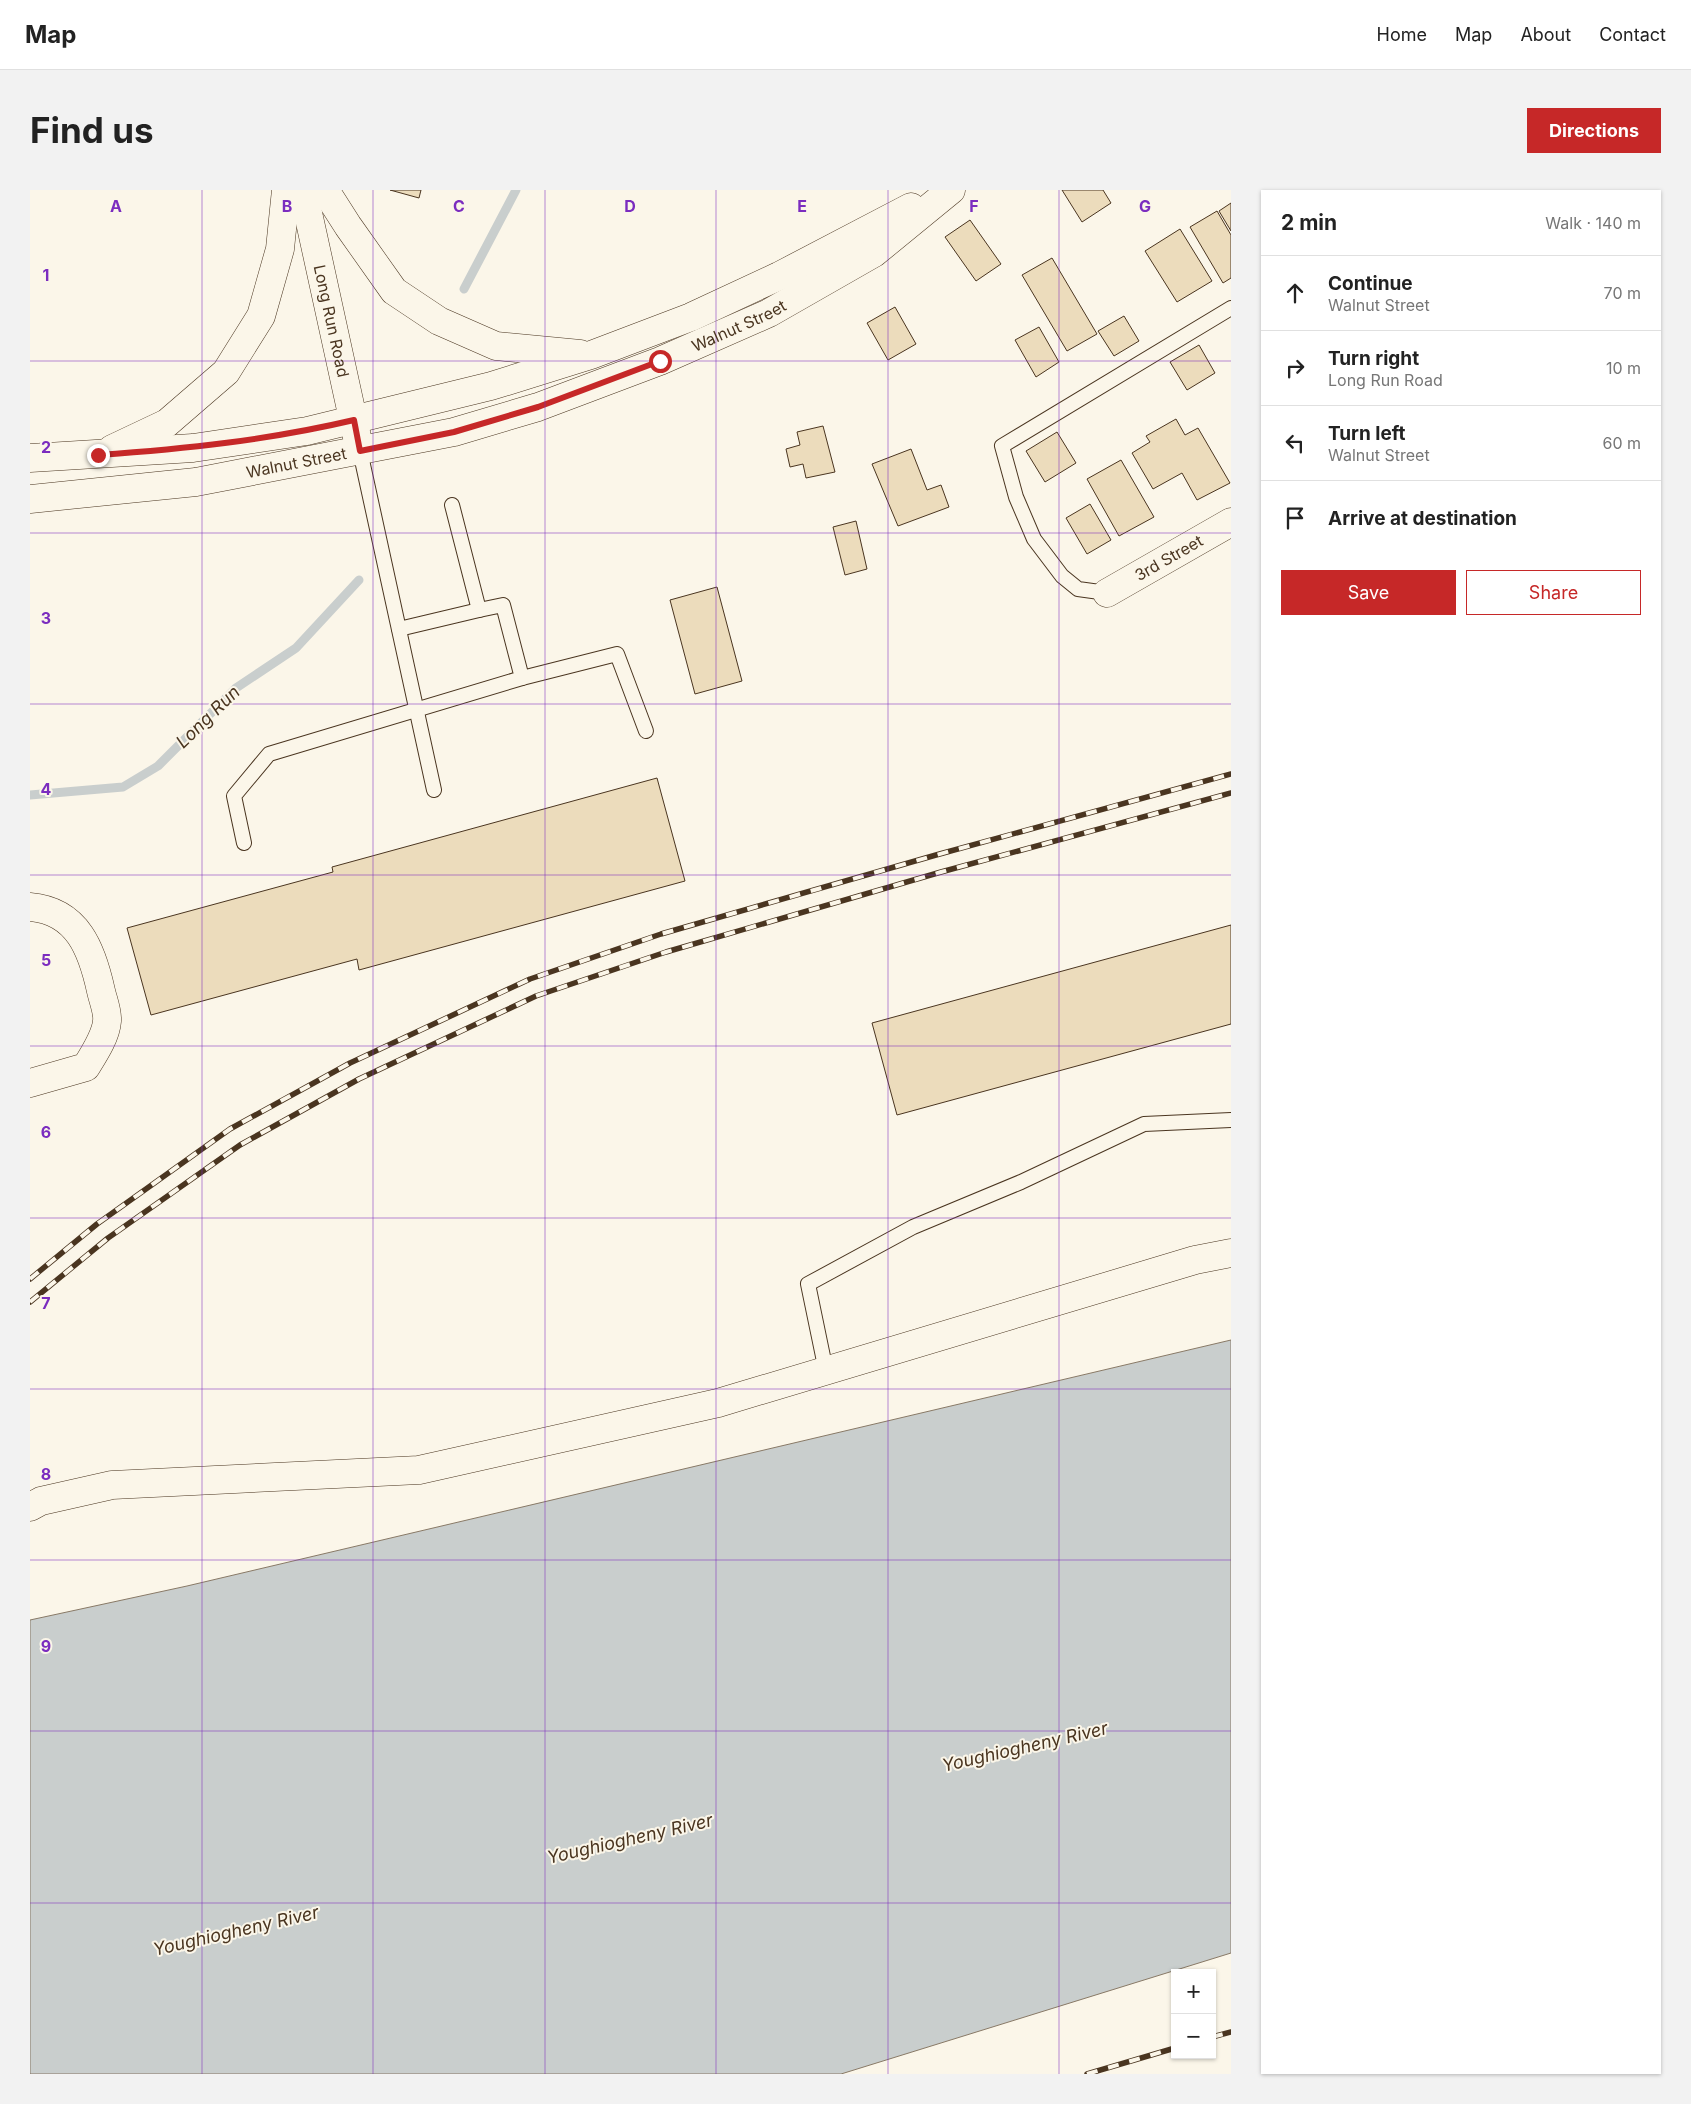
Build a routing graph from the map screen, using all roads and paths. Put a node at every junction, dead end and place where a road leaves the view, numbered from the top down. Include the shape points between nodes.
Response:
1 (286, 190) edge
2 (304, 190) edge
3 (325, 190) edge
4 (943, 190) edge
5 (951, 190) edge
6 (1231, 308) edge
7 (591, 355) junction
8 (354, 420) junction
9 (360, 451) junction
10 (98, 455) junction
11 (30, 458) edge
12 (30, 499) edge
13 (452, 505) dead end
14 (1231, 522) edge
15 (1107, 593) joint
16 (479, 610) junction
17 (399, 629) junction
18 (522, 678) junction
19 (417, 711) junction
20 (646, 731) dead end
21 (434, 790) dead end
22 (244, 843) dead end
23 (30, 907) edge
24 (30, 1083) edge
25 (1231, 1120) edge
26 (1231, 1253) edge
27 (826, 1371) junction
28 (30, 1507) edge

1 - 10 main road via 280,249 261,316 226,372 167,423
2 - 8 main road, Long Run Road
3 - 7 main road via 394,291 440,322 496,346
4 - 7 main road, Walnut Street via 779,276 690,317
5 - 9 main road, Walnut Street via 874,253 769,313 660,361 538,407 454,432
6 - 15 lane via 1002,446 1016,497 1034,538 1062,576 1078,589
7 - 8 main road, Walnut Street via 491,386
8 - 9 main road, Long Run Road
8 - 10 main road, Walnut Street via 307,431 193,448
9 - 12 main road, Walnut Street via 196,482
9 - 17 lane
10 - 11 main road, Walnut Street
13 - 16 lane
14 - 15 main road, 3rd Street
16 - 17 lane
16 - 18 lane via 503,605
17 - 19 lane
18 - 19 lane
18 - 20 lane via 616,654
19 - 21 lane
19 - 22 lane via 269,754 234,796
23 - 24 main road via 69,920 94,958 107,1021 86,1067
25 - 27 lane via 1144,1124 1021,1182 913,1226 808,1284
26 - 27 main road via 1195,1260
27 - 28 main road via 718,1403 419,1470 112,1485 41,1501

